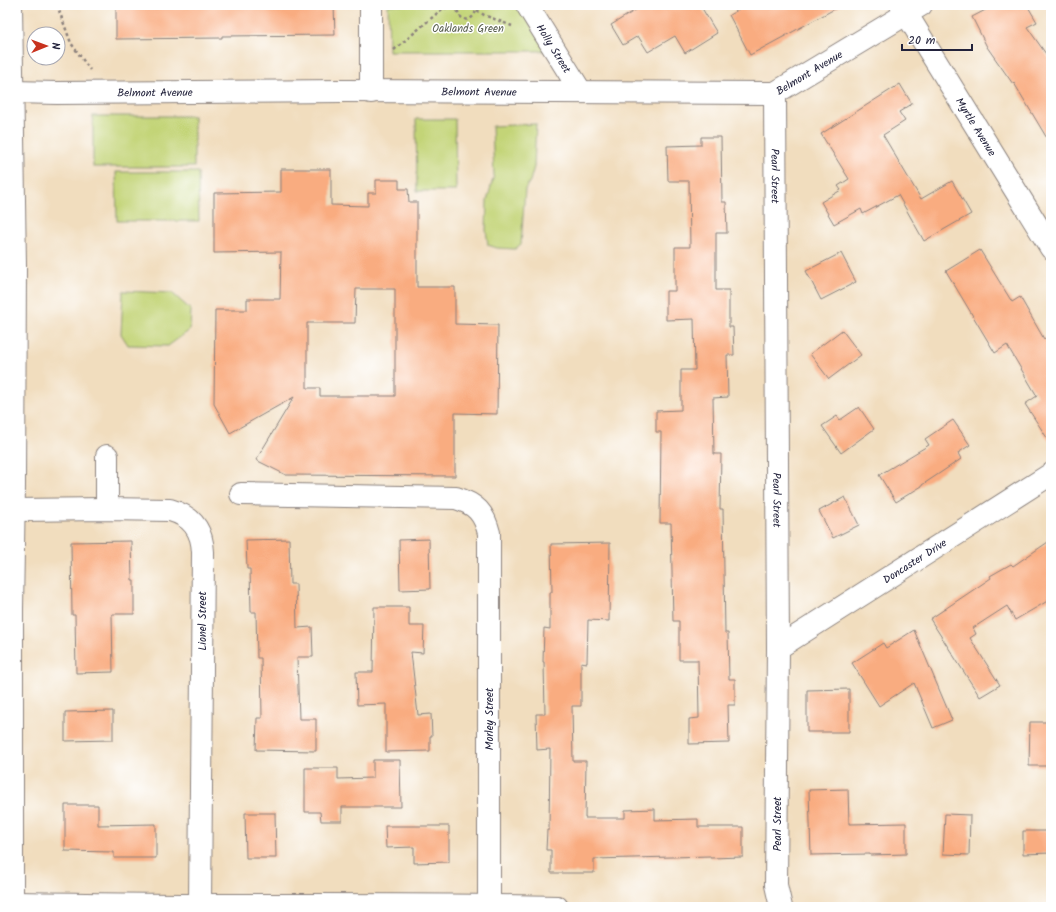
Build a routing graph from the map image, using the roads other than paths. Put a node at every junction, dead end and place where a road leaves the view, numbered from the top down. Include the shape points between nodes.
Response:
1 (11, 5) edge
2 (371, 5) edge
3 (527, 5) edge
4 (910, 8) edge
5 (12, 92) junction
6 (371, 92) junction
7 (581, 92) junction
8 (775, 94) junction
9 (10, 241) edge
10 (1051, 248) edge
11 (106, 456) dead end
12 (1051, 474) edge
13 (241, 494) dead end
14 (108, 509) junction
15 (14, 510) junction
16 (9, 548) edge
17 (778, 648) junction
18 (12, 905) edge
19 (200, 905) junction
20 (489, 905) junction
21 (557, 907) edge
22 (781, 907) edge

1 - 5 street
2 - 6 street
3 - 7 street, Holly Street
4 - 8 street, Belmont Avenue
4 - 10 street, Myrtle Avenue
5 - 6 street, Belmont Avenue
5 - 9 street
6 - 7 street, Belmont Avenue
7 - 8 street, Belmont Avenue
8 - 17 street, Pearl Street
9 - 15 street via 15,289
11 - 14 street
12 - 17 street, Doncaster Drive
13 - 20 street, Morley Street via 456,498 477,508 485,520 489,533
14 - 15 street, Lionel Street
14 - 19 street, Lionel Street via 170,510 180,513 193,523 203,544
15 - 16 street
16 - 18 street via 12,609
17 - 22 street, Pearl Street via 776,885
18 - 19 street
19 - 20 street
20 - 21 street

